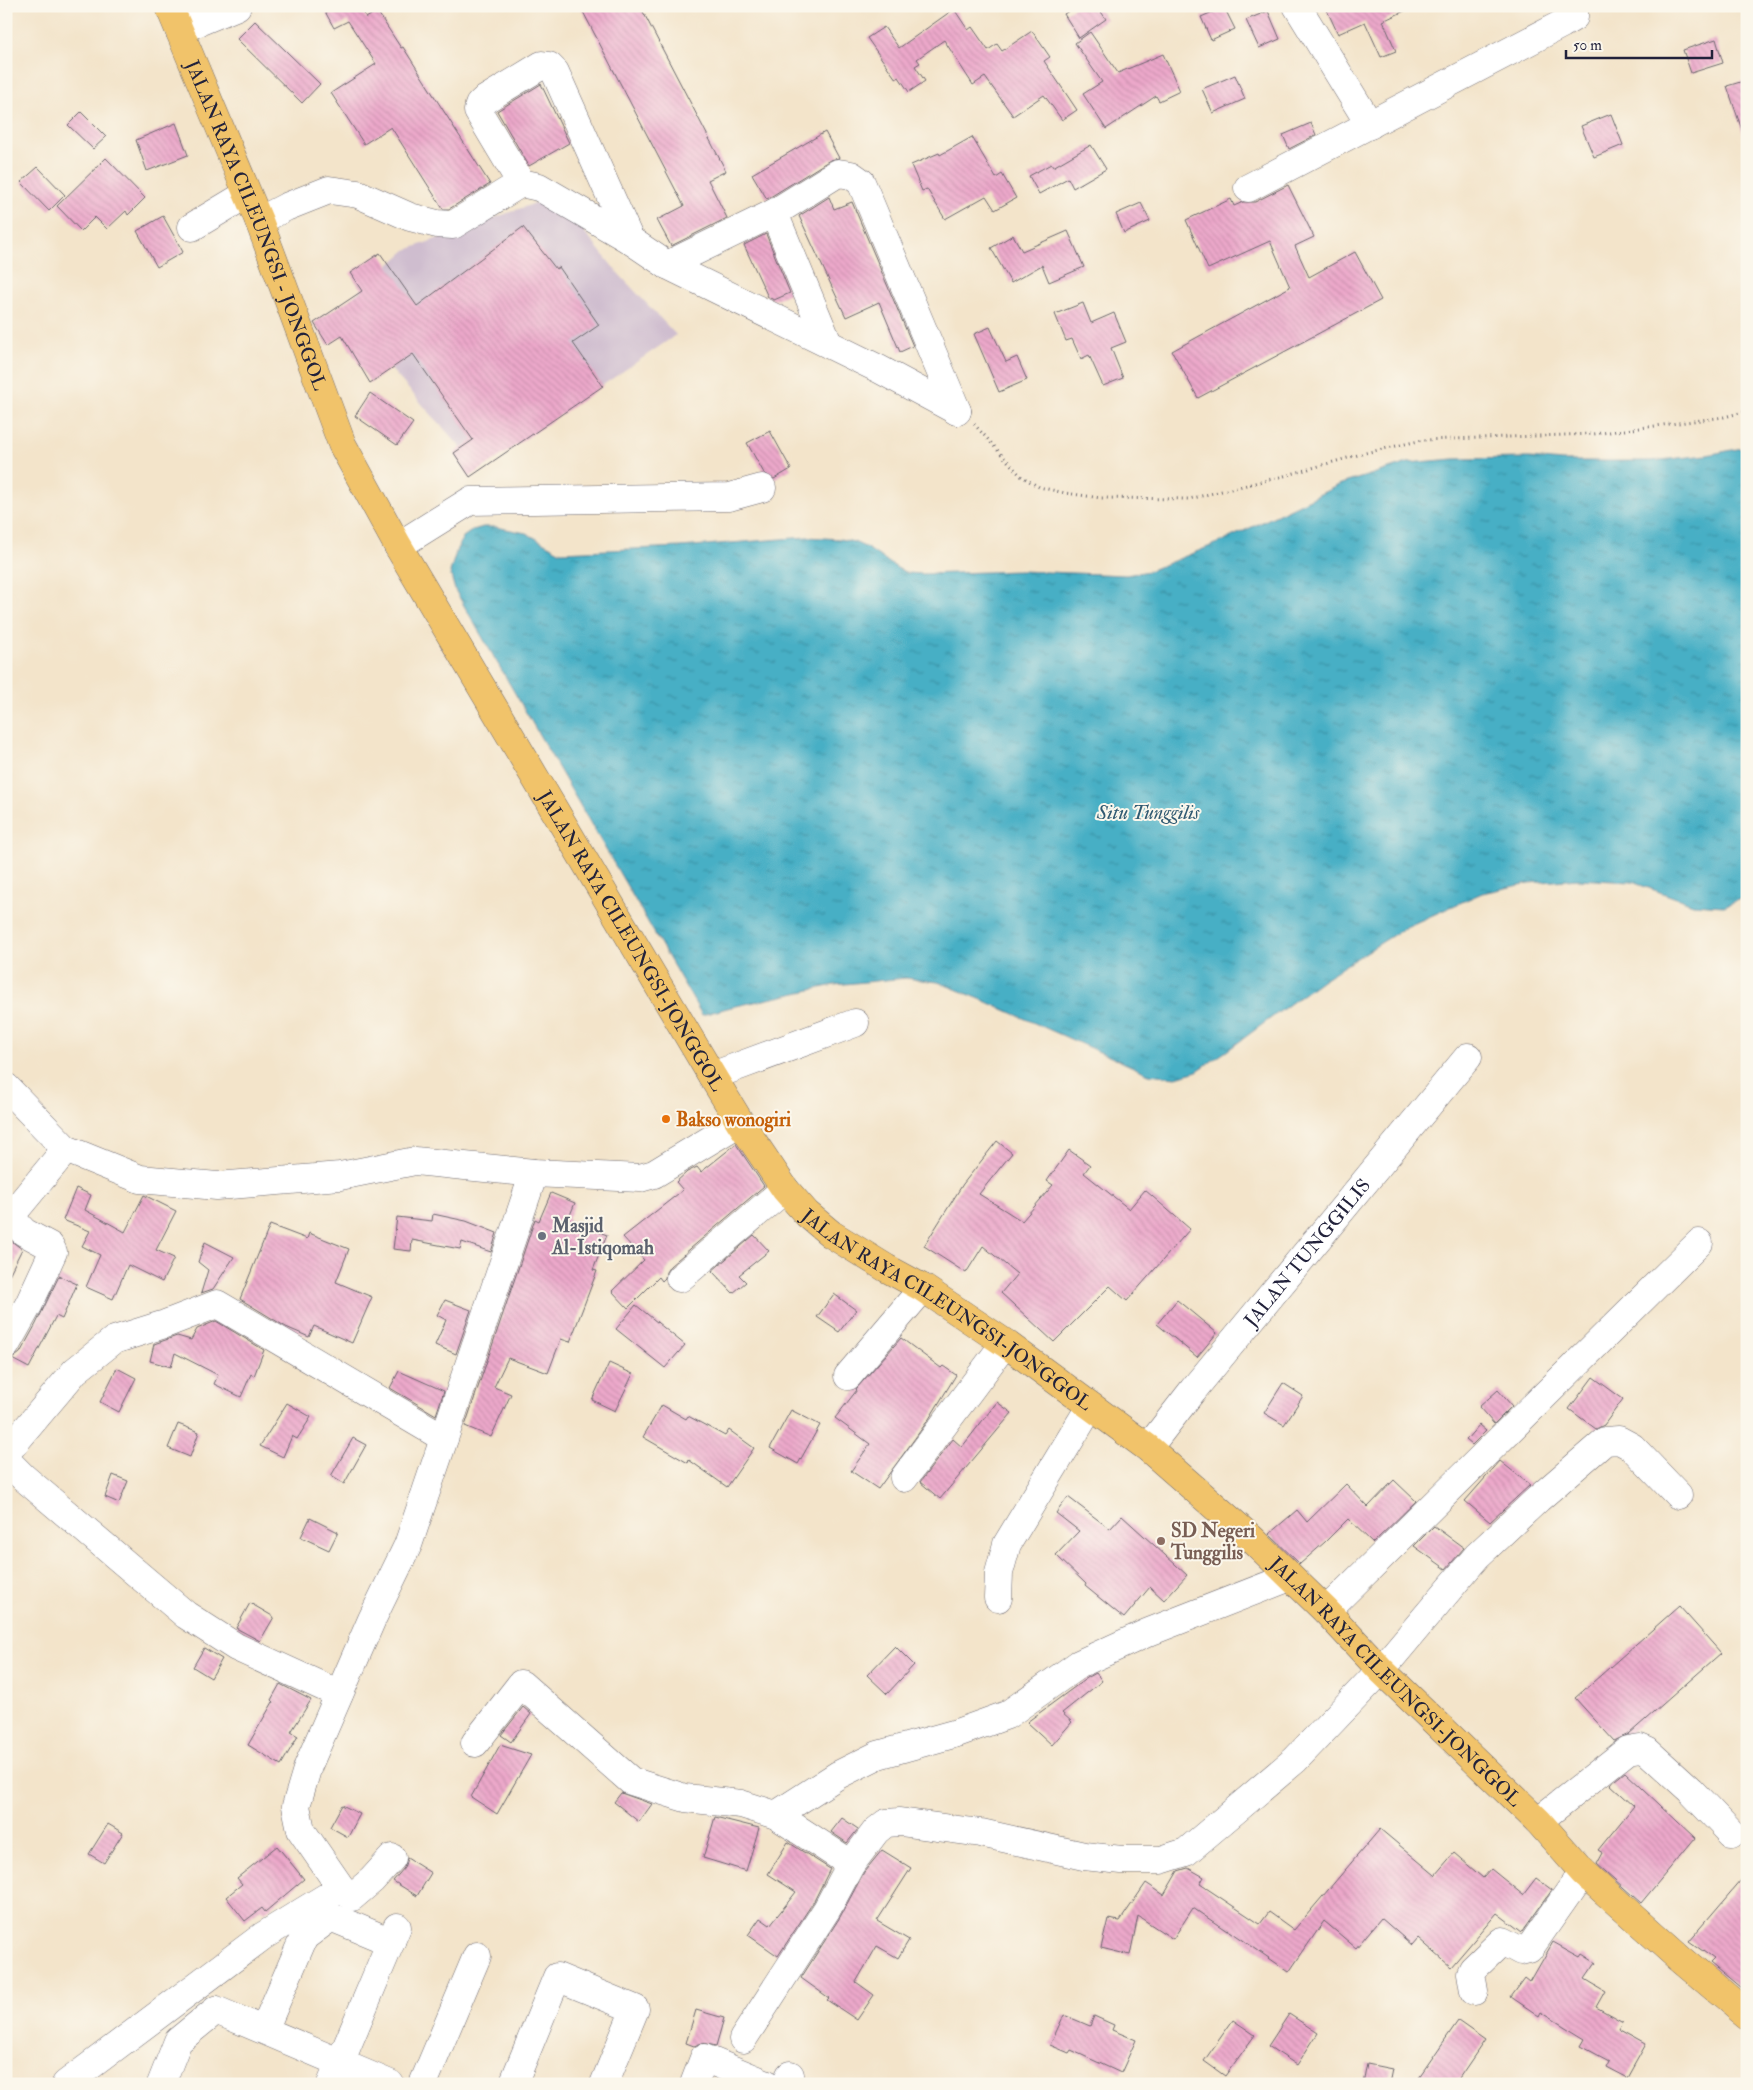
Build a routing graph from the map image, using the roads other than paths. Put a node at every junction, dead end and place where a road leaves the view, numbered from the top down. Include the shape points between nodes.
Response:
1 (237, 6) edge
2 (1297, 6) edge
3 (1574, 6) edge
4 (174, 18) edge
5 (1370, 125) junction
6 (521, 183) junction
7 (1248, 188) dead end
8 (247, 194) junction
9 (774, 213) junction
10 (259, 221) junction
11 (192, 227) dead end
12 (630, 240) junction
13 (667, 265) junction
14 (828, 343) junction
15 (342, 444) joint
16 (762, 488) dead end
17 (398, 546) junction
18 (855, 1023) dead end
19 (1468, 1056) dead end
20 (712, 1076) junction
21 (6, 1087) edge
22 (740, 1122) junction
23 (66, 1149) junction
24 (534, 1173) junction
25 (785, 1190) junction
26 (1699, 1243) dead end
27 (680, 1278) dead end
28 (923, 1288) junction
29 (1005, 1343) junction
30 (6, 1345) edge
31 (848, 1376) dead end
32 (1090, 1407) junction
33 (444, 1438) junction
34 (1148, 1448) junction
35 (6, 1453) edge
36 (6, 1460) edge
37 (904, 1478) dead end
38 (1678, 1495) dead end
39 (1290, 1577) junction
40 (998, 1598) dead end
41 (1326, 1611) junction
42 (1381, 1670) junction
43 (339, 1694) junction
44 (475, 1743) dead end
45 (776, 1815) junction
46 (1538, 1821) junction
47 (1732, 1834) dead end
48 (392, 1858) dead end
49 (851, 1864) junction
50 (1583, 1872) junction
51 (341, 1888) junction
52 (477, 1956) dead end
53 (1474, 1991) dead end
54 (1747, 2015) edge
55 (264, 2030) junction
56 (743, 2039) dead end
57 (336, 2073) edge
58 (781, 2081) edge
59 (66, 2084) edge
60 (161, 2084) edge
61 (390, 2084) edge
62 (423, 2084) edge
63 (513, 2084) edge
64 (604, 2084) edge
65 (694, 2084) edge

1 - 4 street
2 - 5 street
3 - 5 street via 1574,17 1562,24
4 - 8 main road, JALAN RAYA CILEUNGSI - JONGGOL
5 - 7 street
6 - 10 street via 453,225 410,217 358,194 329,190 286,206
6 - 12 street via 539,187
6 - 12 street via 478,111 478,105 542,65 549,66 555,72
8 - 10 main road, JALAN RAYA CILEUNGSI - JONGGOL
8 - 11 street
9 - 13 street
9 - 14 street
9 - 14 street via 838,173 851,175 861,182 957,411
10 - 15 main road, JALAN RAYA CILEUNGSI - JONGGOL
12 - 13 street
13 - 14 street
15 - 17 main road, JALAN RAYA CILEUNGSI-JONGGOL
16 - 17 street via 729,497 460,508
17 - 20 main road, JALAN RAYA CILEUNGSI-JONGGOL
18 - 20 street
19 - 34 street, JALAN TUNGGILIS
20 - 22 main road, JALAN RAYA CILEUNGSI-JONGGOL
21 - 23 street
22 - 24 street via 654,1174 640,1178
22 - 25 main road, JALAN RAYA CILEUNGSI-JONGGOL
23 - 24 street via 140,1179 217,1186 340,1176 415,1161
23 - 30 street via 13,1213 13,1220 24,1232 50,1246 53,1252 30,1304
24 - 33 street
25 - 27 street
25 - 28 main road, JALAN RAYA CILEUNGSI-JONGGOL via 830,1234
26 - 41 street
28 - 29 main road, JALAN RAYA CILEUNGSI-JONGGOL
28 - 31 street
29 - 32 main road, JALAN RAYA CILEUNGSI-JONGGOL
29 - 37 street
32 - 34 main road, JALAN RAYA CILEUNGSI-JONGGOL
32 - 40 street via 1007,1544 999,1573
33 - 35 street via 217,1304 114,1340 75,1371
33 - 43 street via 408,1545
34 - 39 main road, JALAN RAYA CILEUNGSI-JONGGOL via 1252,1539
36 - 43 street via 186,1615 236,1647
38 - 42 street via 1632,1447 1619,1440 1605,1441 1477,1556
39 - 41 main road, JALAN RAYA CILEUNGSI-JONGGOL
39 - 45 street via 1149,1632 1079,1664 1006,1715 957,1733 878,1755 838,1775
41 - 42 main road, JALAN RAYA CILEUNGSI-JONGGOL
42 - 46 main road, JALAN RAYA CILEUNGSI-JONGGOL
42 - 49 street via 1295,1760 1186,1852 1161,1860 1122,1860 1084,1856 981,1833 900,1822 886,1823 876,1831
43 - 51 street via 308,1766 296,1806 300,1830
44 - 45 street via 522,1684 631,1781 685,1798 741,1804
45 - 49 street
46 - 47 street via 1628,1750 1640,1748 1690,1790
46 - 50 main road, JALAN RAYA CILEUNGSI-JONGGOL
48 - 51 street via 352,1897
49 - 56 street via 827,1909
50 - 53 street via 1529,1949 1521,1951 1501,1942 1473,1969
50 - 54 main road, JALAN RAYA CILEUNGSI-JONGGOL
51 - 59 street via 263,1936
52 - 62 street
55 - 57 street
55 - 57 street via 304,1937 331,1917 394,1934
55 - 60 street via 216,2010 178,2041
57 - 61 street
58 - 65 street via 704,2058
63 - 64 street via 556,1977 635,2009

